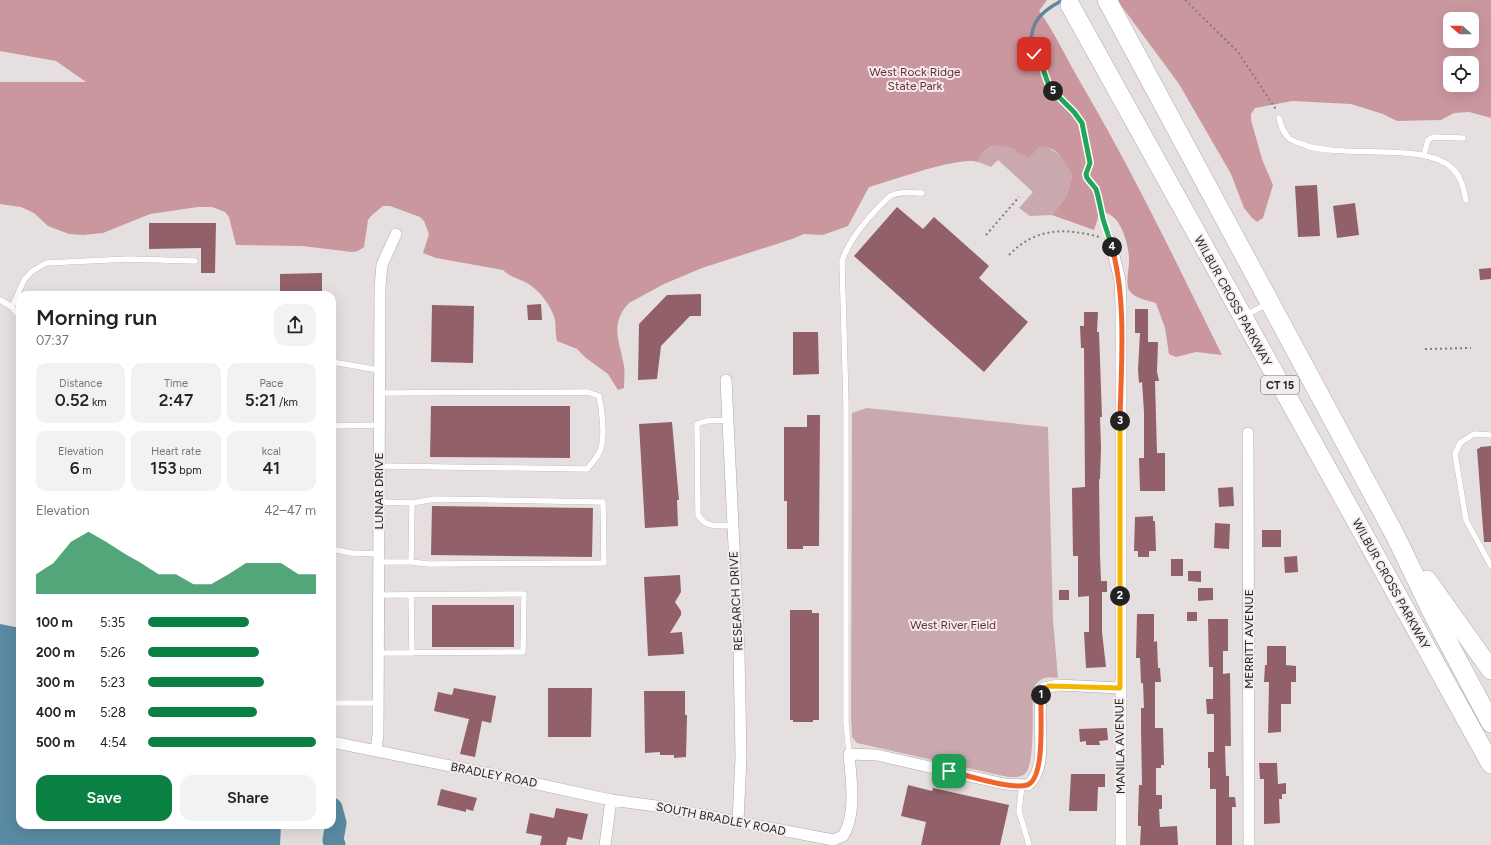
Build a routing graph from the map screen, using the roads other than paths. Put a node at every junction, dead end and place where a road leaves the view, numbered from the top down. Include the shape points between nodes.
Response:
1 (1107, 0) edge
2 (1063, 4) road end
3 (1279, 118) road end
4 (1462, 138) dead end
5 (1424, 155) junction
6 (922, 193) dead end
7 (1466, 200) dead end
8 (396, 234) dead end
9 (1110, 240) road end
10 (195, 261) dead end
11 (19, 291) edge
12 (16, 298) edge
13 (0, 300) edge
14 (1270, 303) junction
15 (12, 307) junction
16 (16, 312) edge
17 (1242, 317) junction
18 (336, 363) edge
19 (379, 370) junction
20 (726, 380) dead end
21 (379, 393) junction
22 (728, 420) junction
23 (378, 425) junction
24 (336, 426) edge
25 (1248, 433) dead end
26 (1491, 435) edge
27 (378, 466) junction
28 (379, 502) junction
29 (412, 503) junction
30 (733, 526) junction
31 (1396, 537) junction
32 (336, 550) edge
33 (379, 558) junction
34 (411, 562) junction
35 (1491, 566) edge
36 (378, 595) junction
37 (411, 595) junction
38 (378, 653) junction
39 (412, 653) junction
40 (1491, 670) edge
41 (1120, 688) junction
42 (336, 703) edge
43 (378, 703) junction
44 (1491, 723) edge
45 (336, 743) edge
46 (376, 750) junction
47 (849, 754) junction
48 (1491, 764) edge
49 (1022, 785) junction
50 (611, 800) junction
51 (738, 822) junction
52 (605, 845) edge
53 (1028, 845) edge
54 (1121, 845) edge
55 (1249, 845) edge

1 - 14 highway, WILBUR CROSS PARKWAY / CT 15
2 - 17 highway, WILBUR CROSS PARKWAY / CT 15
3 - 5 lane via 1283,132 1290,139 1314,148 1343,152
4 - 5 lane via 1433,137 1428,140
5 - 7 lane via 1452,169 1461,180
6 - 47 lane via 896,193 890,196 854,237 842,261 846,396 846,723
8 - 19 street, LUNAR DRIVE via 382,264
9 - 41 street, MANILA AVENUE via 1120,280 1121,306
10 - 11 lane via 129,259 46,263 31,272
12 - 15 lane
13 - 15 lane
14 - 17 lane
14 - 31 highway, WILBUR CROSS PARKWAY / CT 15
15 - 16 lane
17 - 48 highway, WILBUR CROSS PARKWAY / CT 15
18 - 19 lane
19 - 21 street, LUNAR DRIVE
20 - 22 street, RESEARCH DRIVE
21 - 23 street, LUNAR DRIVE
21 - 27 lane via 588,392 599,396 602,410 601,448 586,469
22 - 30 street, RESEARCH DRIVE
22 - 30 lane via 697,424 698,515 703,523 708,525
23 - 24 lane
23 - 27 street, LUNAR DRIVE
25 - 55 street, MERRITT AVENUE
26 - 35 lane via 1474,434 1460,443 1455,454 1466,520
27 - 28 street, LUNAR DRIVE
28 - 29 lane
28 - 33 street, LUNAR DRIVE
29 - 34 lane
29 - 34 lane via 435,499 603,502 604,563
30 - 51 street, RESEARCH DRIVE via 741,758
31 - 40 highway
31 - 44 highway, WILBUR CROSS PARKWAY / CT 15 via 1433,614
32 - 33 lane
33 - 34 lane
33 - 36 street, LUNAR DRIVE
36 - 37 lane
36 - 38 street, LUNAR DRIVE
37 - 39 lane
37 - 39 lane via 524,594 523,652
38 - 39 lane
38 - 43 street, LUNAR DRIVE
41 - 49 street via 1058,685 1044,688 1038,773 1028,785
41 - 54 street, MANILA AVENUE
42 - 43 lane
43 - 46 street, LUNAR DRIVE
45 - 46 street, BRADLEY ROAD
46 - 50 street, BRADLEY ROAD
47 - 49 street via 877,754 1004,784
47 - 51 street, SOUTH BRADLEY ROAD via 850,814 843,836 826,840
49 - 53 lane via 1020,810
50 - 51 street, SOUTH BRADLEY ROAD
50 - 52 street

